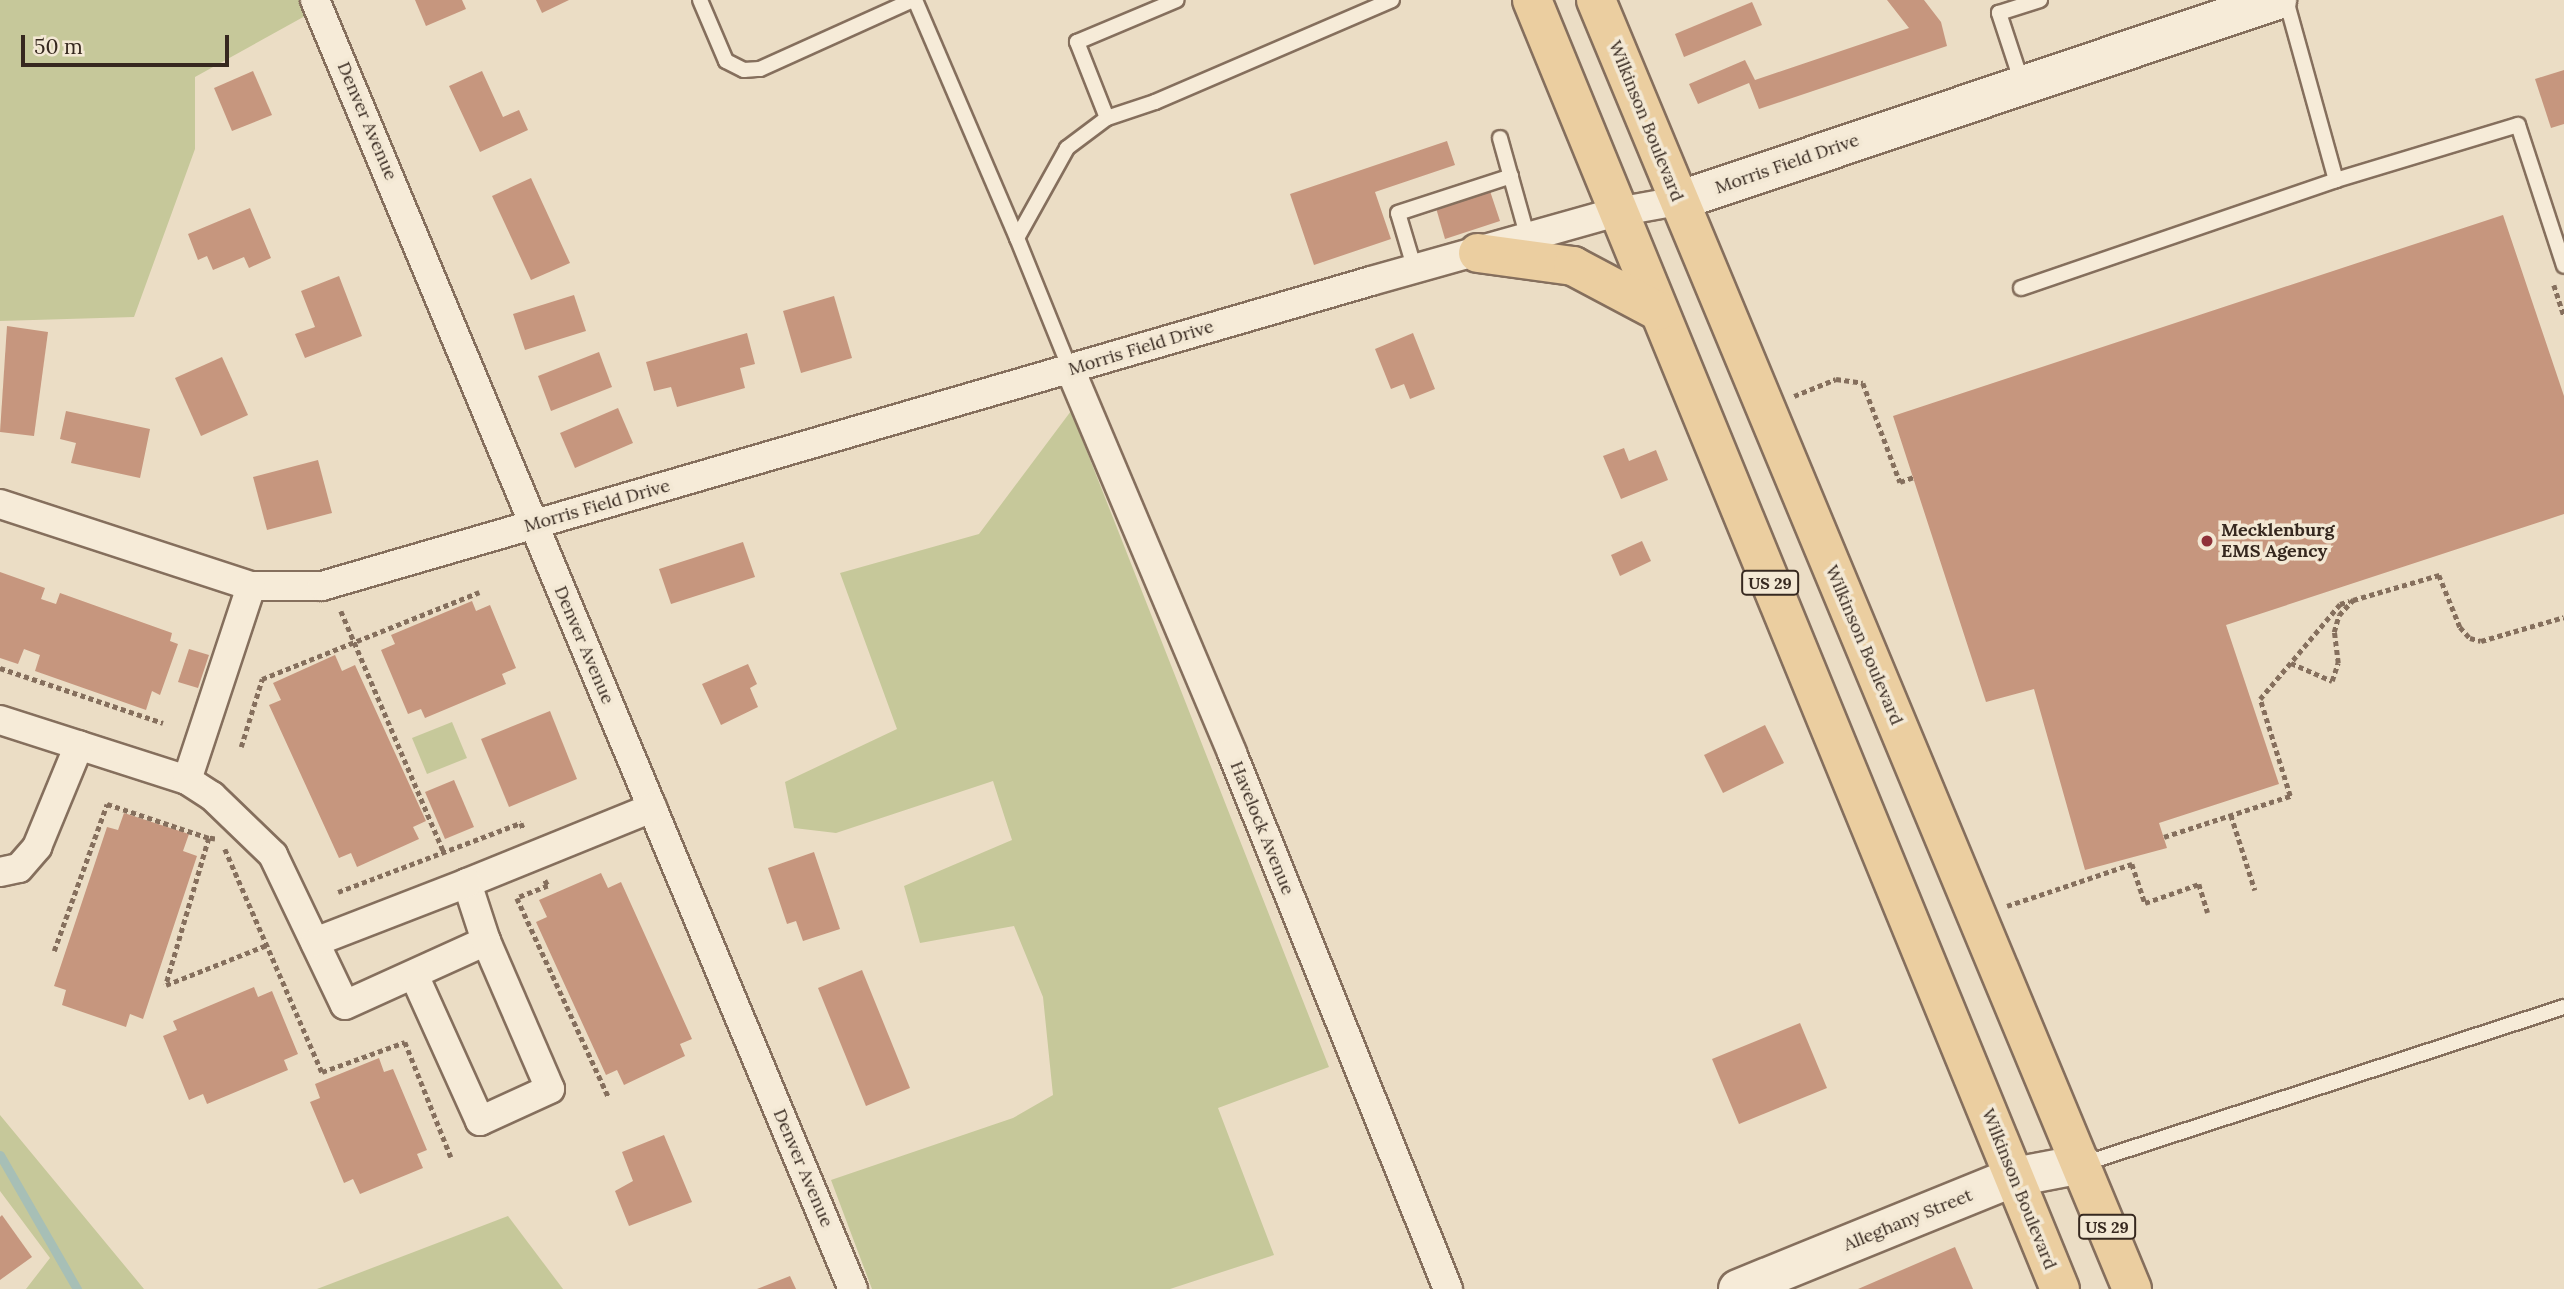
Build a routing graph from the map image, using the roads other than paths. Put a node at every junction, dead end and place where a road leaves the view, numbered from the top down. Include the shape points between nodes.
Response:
1 (315, 0) edge
2 (701, 0) edge
3 (914, 0) edge
4 (1177, 0) edge
5 (1392, 0) edge
6 (1532, 0) edge
7 (1596, 0) edge
8 (2040, 0) edge
9 (2277, 0) edge
10 (2286, 0) edge
11 (2022, 83) junction
12 (1107, 118) junction
13 (1500, 138) dead end
14 (1511, 176) junction
15 (2336, 180) junction
16 (1678, 201) junction
17 (1617, 212) junction
18 (1017, 238) junction
19 (1528, 238) junction
20 (1478, 253) junction
21 (2564, 266) edge
22 (1415, 270) junction
23 (2021, 288) dead end
24 (1658, 311) junction
25 (1070, 369) junction
26 (0, 504) edge
27 (534, 524) junction
28 (251, 586) junction
29 (3, 729) edge
30 (79, 745) junction
31 (187, 780) junction
32 (652, 808) junction
33 (0, 872) edge
34 (467, 883) junction
35 (486, 941) junction
36 (315, 942) junction
37 (414, 975) junction
38 (2564, 1007) edge
39 (2082, 1164) junction
40 (2014, 1177) junction
41 (853, 1289) edge
42 (1448, 1289) edge
43 (1738, 1289) edge
44 (2060, 1289) edge
45 (2133, 1289) edge

1 - 27 street, Denver Avenue
2 - 3 lane via 726,61 744,70 760,69
3 - 18 lane
4 - 12 lane via 1077,42
5 - 12 lane via 1155,103
6 - 17 main road, Wilkinson Boulevard / US 29
7 - 16 main road, Wilkinson Boulevard / US 29
8 - 11 lane via 1999,13
9 - 11 street, Morris Field Drive
10 - 15 lane
11 - 16 street, Morris Field Drive
12 - 18 lane via 1067,148
13 - 14 lane
14 - 19 lane
14 - 22 lane via 1398,213
15 - 21 lane via 2518,125
15 - 23 lane
16 - 17 street, Morris Field Drive
16 - 39 main road, Wilkinson Boulevard / US 29
17 - 19 street, Morris Field Drive
17 - 24 main road, Wilkinson Boulevard / US 29
18 - 25 lane
19 - 20 street, Morris Field Drive
20 - 22 street, Morris Field Drive
20 - 24 main road via 1573,266
22 - 25 street, Morris Field Drive
24 - 40 main road, Wilkinson Boulevard / US 29
25 - 27 street, Morris Field Drive
25 - 42 street, Havelock Avenue via 1233,753
26 - 28 street, Morris Field Drive
27 - 28 street, Morris Field Drive via 322,586
27 - 32 street, Denver Avenue
28 - 31 street
29 - 30 street
30 - 31 street
30 - 33 street via 37,847 19,867
31 - 36 street via 247,825 273,855
32 - 34 street
32 - 41 street, Denver Avenue
34 - 35 street
34 - 36 street
35 - 37 street
35 - 37 street via 550,1089 480,1121
36 - 37 street via 345,1005
38 - 39 lane
39 - 40 street, Alleghany Street
39 - 45 main road, Wilkinson Boulevard / US 29
40 - 43 street, Alleghany Street
40 - 44 main road, Wilkinson Boulevard / US 29

